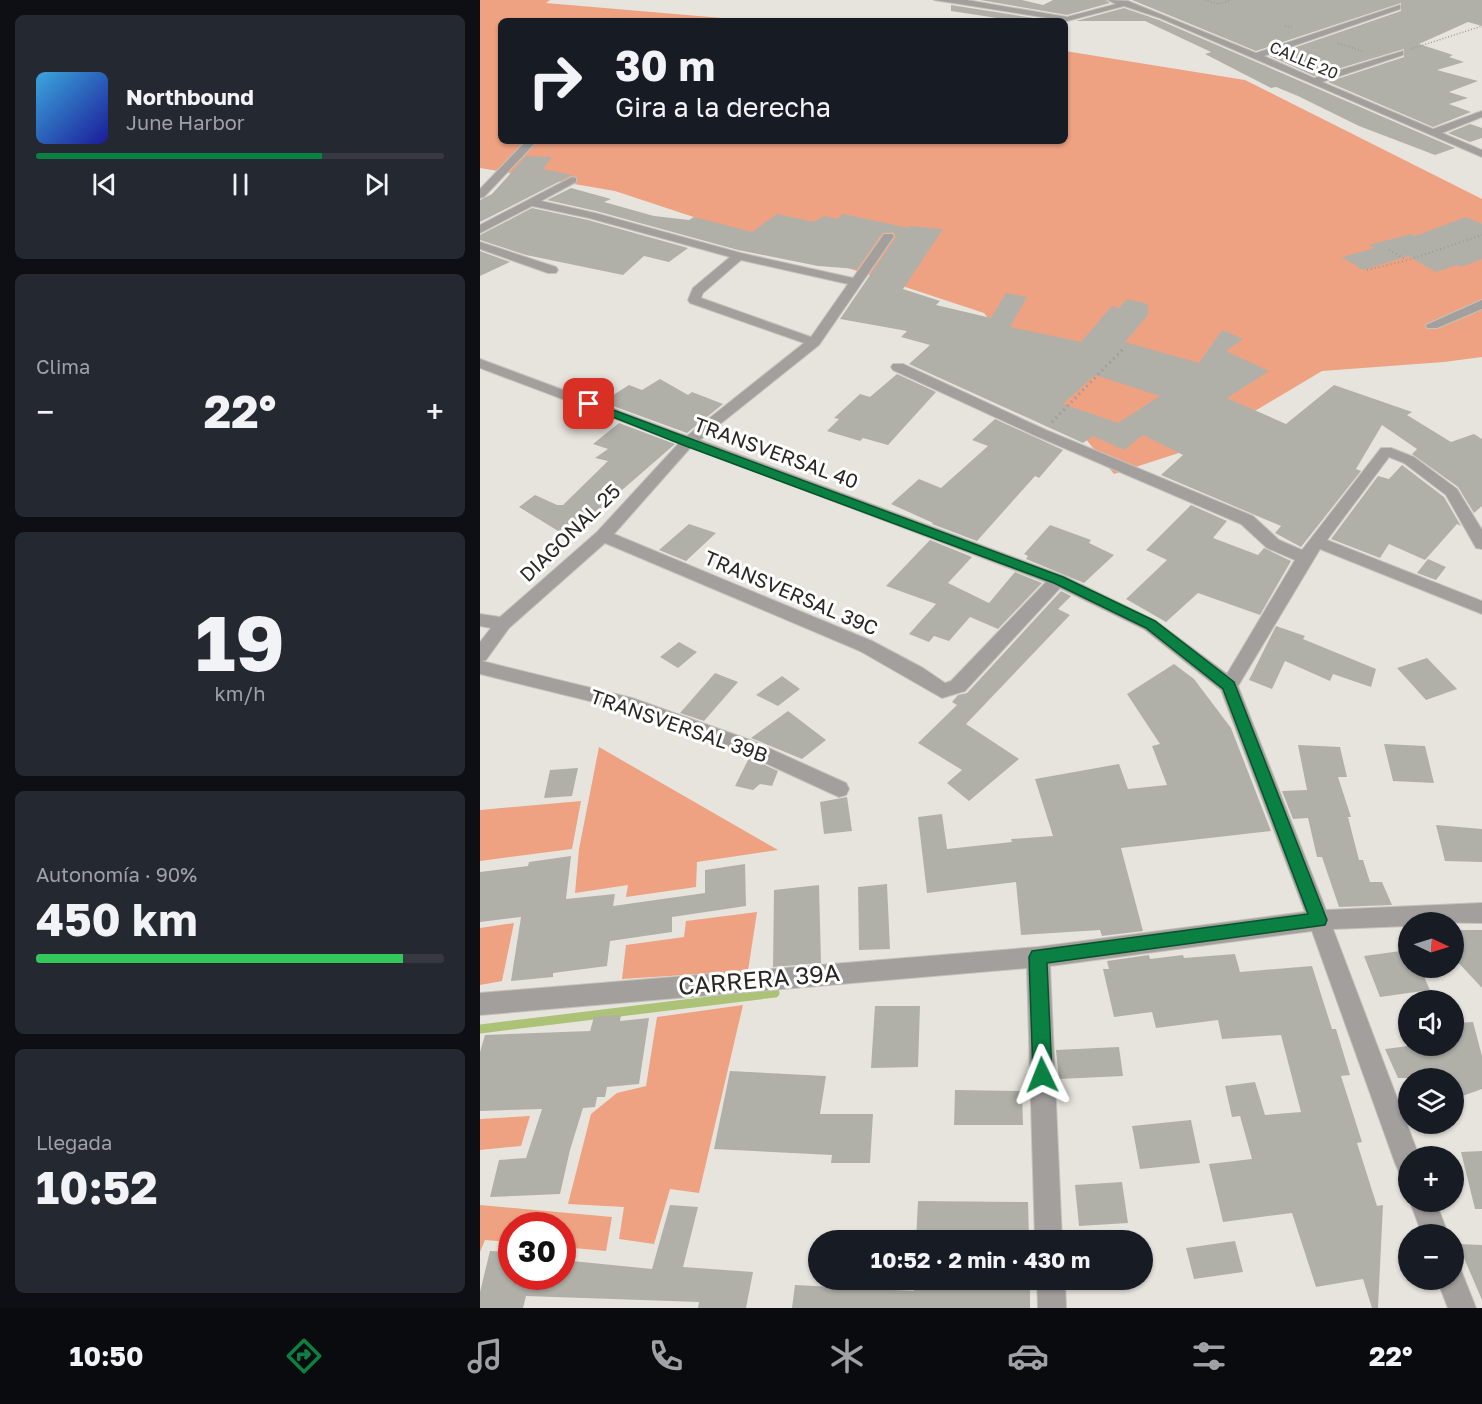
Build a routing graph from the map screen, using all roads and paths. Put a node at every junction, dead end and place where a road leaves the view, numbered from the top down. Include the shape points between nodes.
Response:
1 (938, 0) edge
2 (1112, 0) edge
3 (1139, 0) edge
4 (1205, 0) edge
5 (1231, 0) edge
6 (1125, 4) junction
7 (1397, 7) dead end
8 (1054, 18) edge
9 (1068, 19) edge
10 (1482, 26) edge
11 (1400, 53) joint
12 (1257, 56) junction
13 (1315, 81) junction
14 (1482, 114) edge
15 (1433, 133) junction
16 (529, 144) edge
17 (1482, 154) edge
18 (573, 180) dead end
19 (480, 195) edge
20 (532, 203) junction
21 (480, 230) edge
22 (1482, 235) edge
23 (888, 236) dead end
24 (480, 245) edge
25 (1389, 250) dead end
26 (739, 256) junction
27 (1408, 260) junction
28 (552, 270) dead end
29 (1367, 270) dead end
30 (855, 282) junction
31 (1482, 304) edge
32 (1432, 325) dead end
33 (814, 342) junction
34 (1123, 348) dead end
35 (480, 363) edge
36 (898, 367) dead end
37 (1041, 433) junction
38 (687, 443) junction
39 (603, 536) junction
40 (1317, 543) junction
41 (1482, 544) edge
42 (1305, 558) junction
43 (1058, 580) junction
44 (1482, 608) edge
45 (480, 620) edge
46 (503, 624) junction
47 (480, 655) edge
48 (480, 668) edge
49 (1229, 686) junction
50 (839, 789) dead end
51 (1482, 913) edge
52 (1319, 920) junction
53 (1038, 957) junction
54 (480, 1004) edge
55 (1402, 1146) edge
56 (1049, 1230) edge
57 (1051, 1290) edge
58 (1455, 1290) edge
59 (1052, 1308) edge
60 (1462, 1308) edge

1 - 8 street
2 - 6 street, CALLE 20
3 - 6 street
4 - 5 path
6 - 9 street
6 - 12 street, CALLE 20
7 - 12 street
10 - 11 path
11 - 13 street
12 - 13 street, CALLE 20
13 - 15 street, CALLE 20
14 - 15 street
15 - 17 street, CALLE 20
16 - 19 street
18 - 20 street
20 - 21 street
20 - 26 street via 591,215
22 - 27 path
23 - 30 street, DIAGONAL 25
24 - 28 street
25 - 27 path
26 - 30 street
26 - 33 street via 697,291 694,300
27 - 29 path
30 - 33 street, DIAGONAL 25
31 - 32 street
33 - 38 street, DIAGONAL 25
34 - 37 path
35 - 38 street, TRANSVERSAL 40
36 - 37 street
37 - 42 street via 1247,520 1273,544
38 - 39 street, DIAGONAL 25
38 - 43 street, TRANSVERSAL 40
39 - 43 street, TRANSVERSAL 39C via 866,646 942,691 958,686
39 - 46 street, DIAGONAL 25
40 - 41 street via 1386,451 1409,460 1452,492
40 - 42 street
40 - 44 street
42 - 49 street
43 - 49 street, TRANSVERSAL 40 via 1150,625
45 - 46 street
46 - 47 street, DIAGONAL 25
48 - 50 street, TRANSVERSAL 39B via 625,703 746,746
49 - 52 street
51 - 52 street, CARRERA 39A
52 - 53 street, CARRERA 39A
52 - 55 street
53 - 54 street, CARRERA 39A
53 - 56 street
57 - 59 street
58 - 60 street

